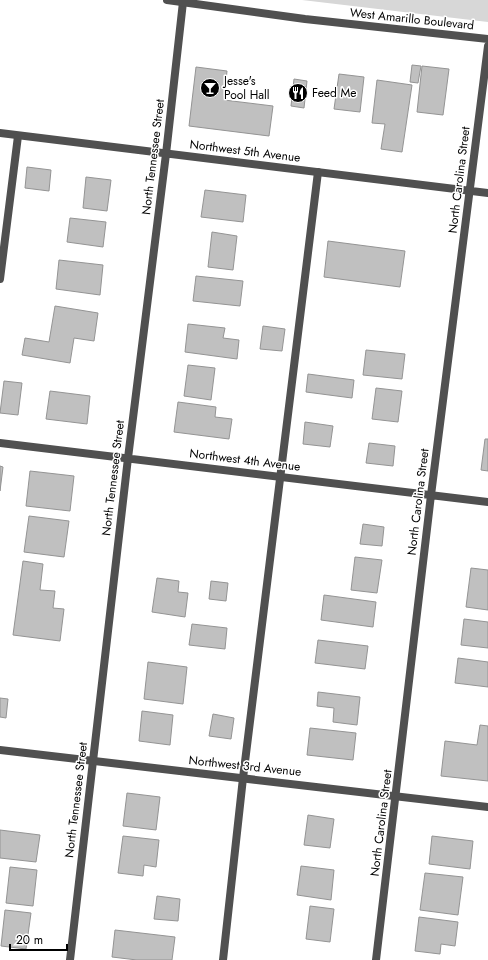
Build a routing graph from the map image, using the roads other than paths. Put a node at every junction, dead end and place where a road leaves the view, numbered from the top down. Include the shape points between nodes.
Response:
1 (167, 0) edge
2 (183, 1) edge
3 (488, 39) edge
4 (488, 46) edge
5 (0, 133) edge
6 (18, 136) junction
7 (166, 154) junction
8 (318, 172) junction
9 (470, 191) junction
10 (488, 193) edge
11 (0, 279) edge
12 (0, 443) edge
13 (128, 458) junction
14 (280, 477) junction
15 (431, 495) junction
16 (488, 502) edge
17 (0, 750) edge
18 (93, 761) junction
19 (244, 778) junction
20 (396, 796) junction
21 (488, 807) edge
22 (70, 960) edge
23 (223, 960) edge
24 (376, 960) edge

1 - 2 street, West Amarillo Boulevard
2 - 3 street, West Amarillo Boulevard via 305,19
2 - 7 street, North Tennessee Street
4 - 9 street, North Carolina Street
5 - 6 street, Northwest 5th Avenue
6 - 7 street, Northwest 5th Avenue
6 - 11 street
7 - 8 street, Northwest 5th Avenue
7 - 13 street, North Tennessee Street
8 - 9 street, Northwest 5th Avenue
8 - 14 street
9 - 10 street, Northwest 5th Avenue
9 - 15 street, North Carolina Street
12 - 13 street, Northwest 4th Avenue
13 - 14 street, Northwest 4th Avenue
13 - 18 street, North Tennessee Street
14 - 15 street, Northwest 4th Avenue
14 - 19 street
15 - 16 street, Northwest 4th Avenue
15 - 20 street, North Carolina Street
17 - 18 street, Northwest 3rd Avenue
18 - 19 street, Northwest 3rd Avenue
18 - 22 street, North Tennessee Street
19 - 20 street, Northwest 3rd Avenue
19 - 23 street
20 - 21 street, Northwest 3rd Avenue
20 - 24 street, North Carolina Street

